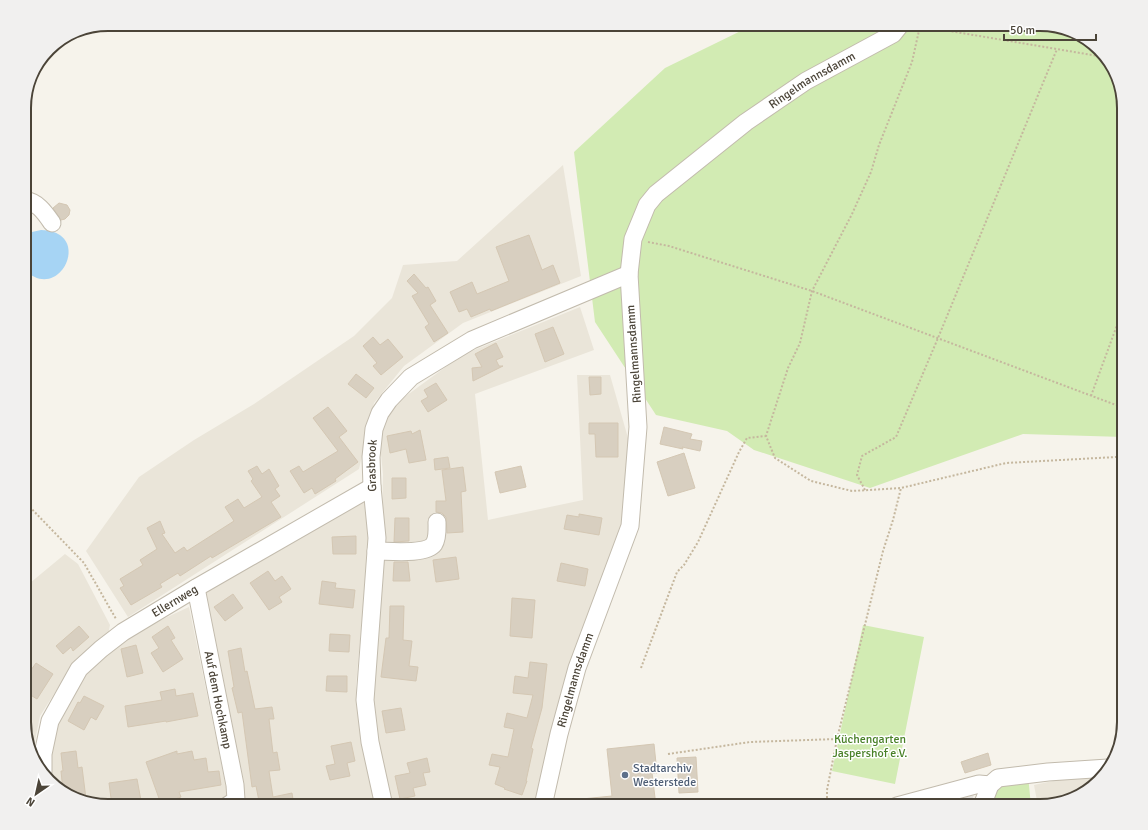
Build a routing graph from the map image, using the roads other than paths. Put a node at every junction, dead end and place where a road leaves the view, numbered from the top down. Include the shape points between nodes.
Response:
1 (895, 31) edge
2 (31, 201) edge
3 (52, 223) dead end
4 (629, 274) junction
5 (372, 487) junction
6 (437, 522) dead end
7 (376, 551) junction
8 (196, 588) junction
9 (43, 763) edge
10 (1101, 768) edge
11 (990, 785) junction
12 (236, 799) edge
13 (382, 799) edge
14 (545, 799) edge
15 (923, 799) edge
16 (985, 799) edge

1 - 4 street, Ringelmannsdamm via 806,81 746,122 656,194 647,205 633,239
2 - 3 street via 44,210
4 - 5 street, Grasbrook via 472,340 411,377 388,400 374,429
4 - 14 street, Ringelmannsdamm via 638,427 630,526 577,668
5 - 7 street, Grasbrook
5 - 8 street, Ellernweg
6 - 7 street via 434,544 428,548 405,552
7 - 13 street, Grasbrook via 365,700 370,742
8 - 9 street, Ellernweg via 123,632 79,669 50,721
8 - 12 street, Auf dem Hochkamp
10 - 11 street via 998,778
11 - 15 street via 979,784
11 - 16 street

